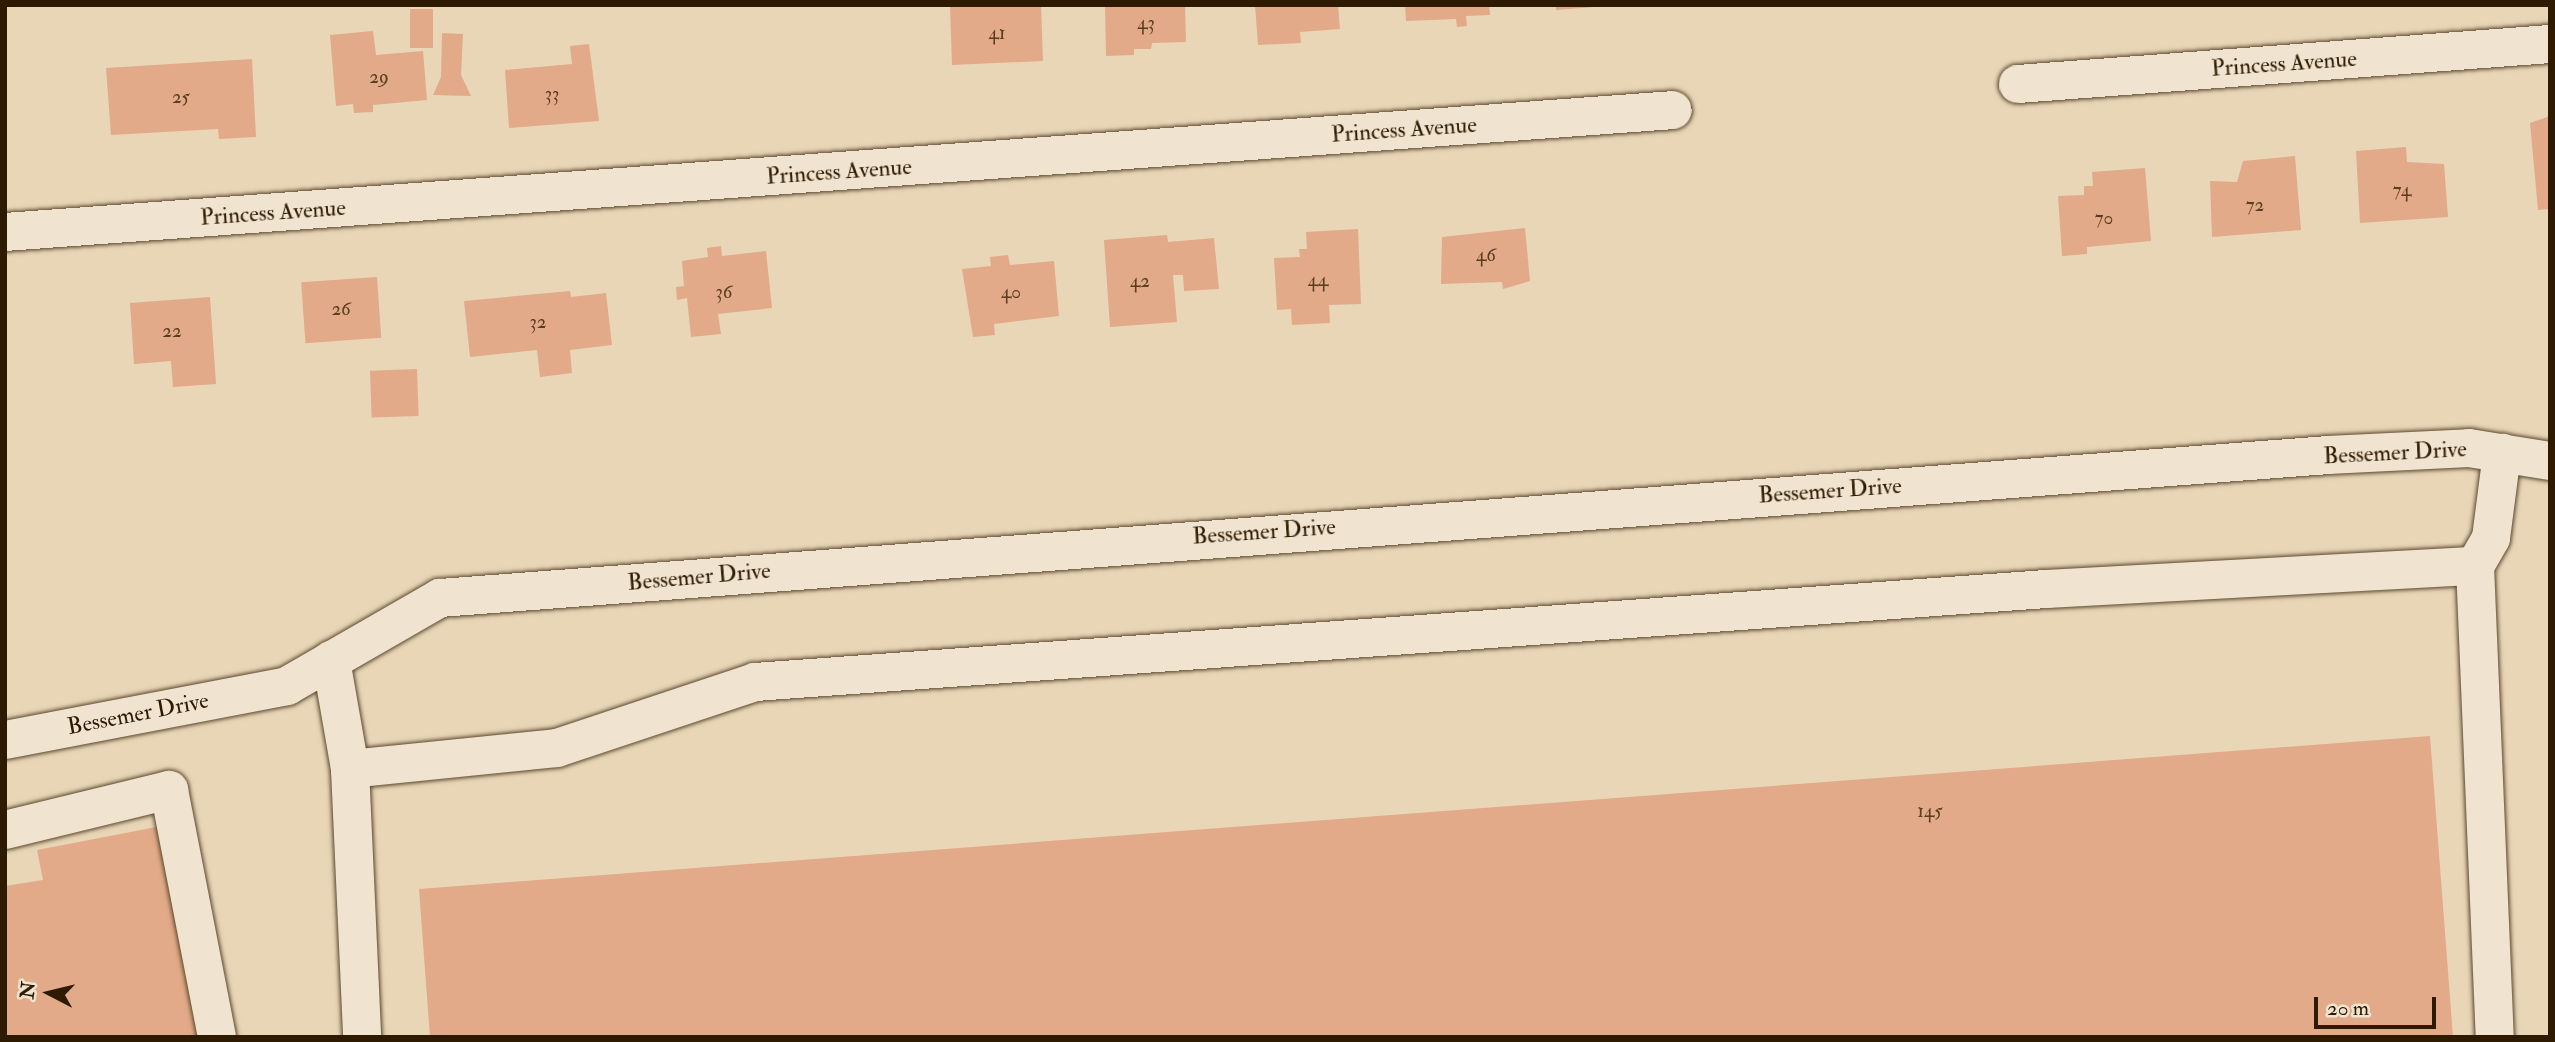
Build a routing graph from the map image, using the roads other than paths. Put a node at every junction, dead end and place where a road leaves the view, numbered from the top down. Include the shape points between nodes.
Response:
1 (2550, 44) edge
2 (2018, 84) dead end
3 (1673, 110) dead end
4 (5, 232) edge
5 (2502, 453) junction
6 (2550, 461) edge
7 (2475, 566) junction
8 (331, 660) junction
9 (5, 740) edge
10 (350, 769) junction
11 (5, 830) edge
12 (217, 1037) edge
13 (362, 1037) edge
14 (2495, 1037) edge

1 - 2 street, Princess Avenue
3 - 4 street, Princess Avenue
5 - 6 street, Bessemer Drive
5 - 7 street via 2491,538
5 - 8 street, Bessemer Drive via 2469,448 2328,455 440,598
7 - 10 street via 2047,589 755,682 557,748
7 - 14 street
8 - 9 street, Bessemer Drive via 287,686
8 - 10 street
10 - 13 street
11 - 12 street via 169,790

